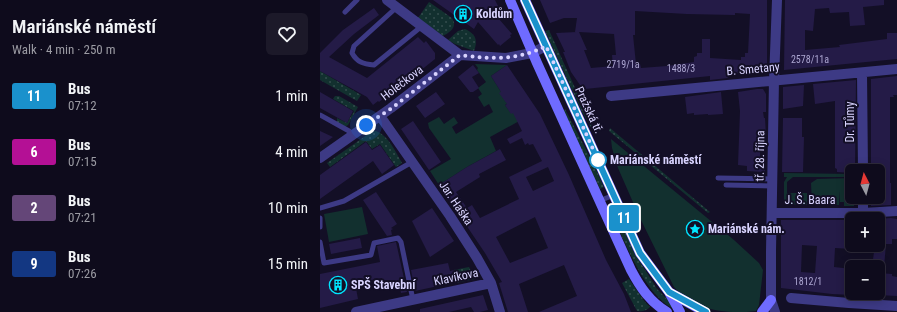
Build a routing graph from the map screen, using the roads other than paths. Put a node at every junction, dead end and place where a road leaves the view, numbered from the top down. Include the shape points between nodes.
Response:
1 (357, 0) edge
2 (386, 0) edge
3 (510, 0) edge
4 (525, 0) edge
5 (777, 0) edge
6 (397, 7) junction
7 (345, 12) dead end
8 (422, 26) junction
9 (546, 46) junction
10 (532, 53) junction
11 (460, 55) junction
12 (897, 69) edge
13 (862, 73) junction
14 (774, 80) junction
15 (611, 96) dead end
16 (320, 115) edge
17 (380, 116) junction
18 (352, 135) junction
19 (320, 158) edge
20 (412, 162) junction
21 (863, 164) edge
22 (718, 178) dead end
23 (772, 183) junction
24 (726, 185) dead end
25 (614, 194) junction
26 (599, 201) junction
27 (863, 204) edge
28 (320, 208) edge
29 (897, 211) edge
30 (845, 212) edge
31 (863, 212) joint
32 (772, 213) junction
33 (320, 218) edge
34 (320, 227) edge
35 (320, 242) edge
36 (491, 283) junction
37 (669, 292) junction
38 (791, 298) dead end
39 (413, 300) junction
40 (771, 300) junction
41 (897, 306) edge
42 (862, 308) edge
43 (665, 311) edge
44 (356, 312) edge
45 (500, 312) edge
46 (680, 312) edge
47 (705, 312) edge
48 (762, 312) edge
49 (775, 312) edge

1 - 7 lane
2 - 6 street
3 - 10 street
4 - 9 street, Pražská tř.
5 - 14 street, tř. 28. října
6 - 8 street
6 - 8 lane via 354,46 352,52 356,60 374,65
8 - 11 street
9 - 10 street
9 - 25 street, Pražská tř.
10 - 11 street via 506,58
10 - 26 street
11 - 17 street, Holečkova
12 - 13 street, B. Smetany
13 - 14 street, B. Smetany
13 - 21 street, Dr. Tůmy
14 - 15 street, B. Smetany
14 - 23 street, tř. 28. října
16 - 18 lane
17 - 18 street, Holečkova
17 - 20 street, Jar. Haška
18 - 19 street, Holečkova
20 - 28 lane via 344,202
20 - 36 street, Jar. Haška via 457,227
22 - 23 lane
23 - 24 lane
23 - 32 street, tř. 28. října
25 - 26 lane
25 - 37 street, Pražská tř. via 640,253
26 - 43 street via 639,284 651,300
27 - 31 street
29 - 31 street, J. Š. Baara
30 - 32 street, J. Š. Baara
32 - 40 street, tř. 28. října
33 - 34 lane
35 - 39 lane via 324,263 370,255 374,244 398,238
36 - 39 street, Klavíkova
36 - 45 street, Jar. Haška
37 - 46 street, Pražská tř.
37 - 47 street
38 - 42 street
39 - 44 street, Klavíkova
40 - 48 street
40 - 49 street, tř. 28. října
41 - 42 street

